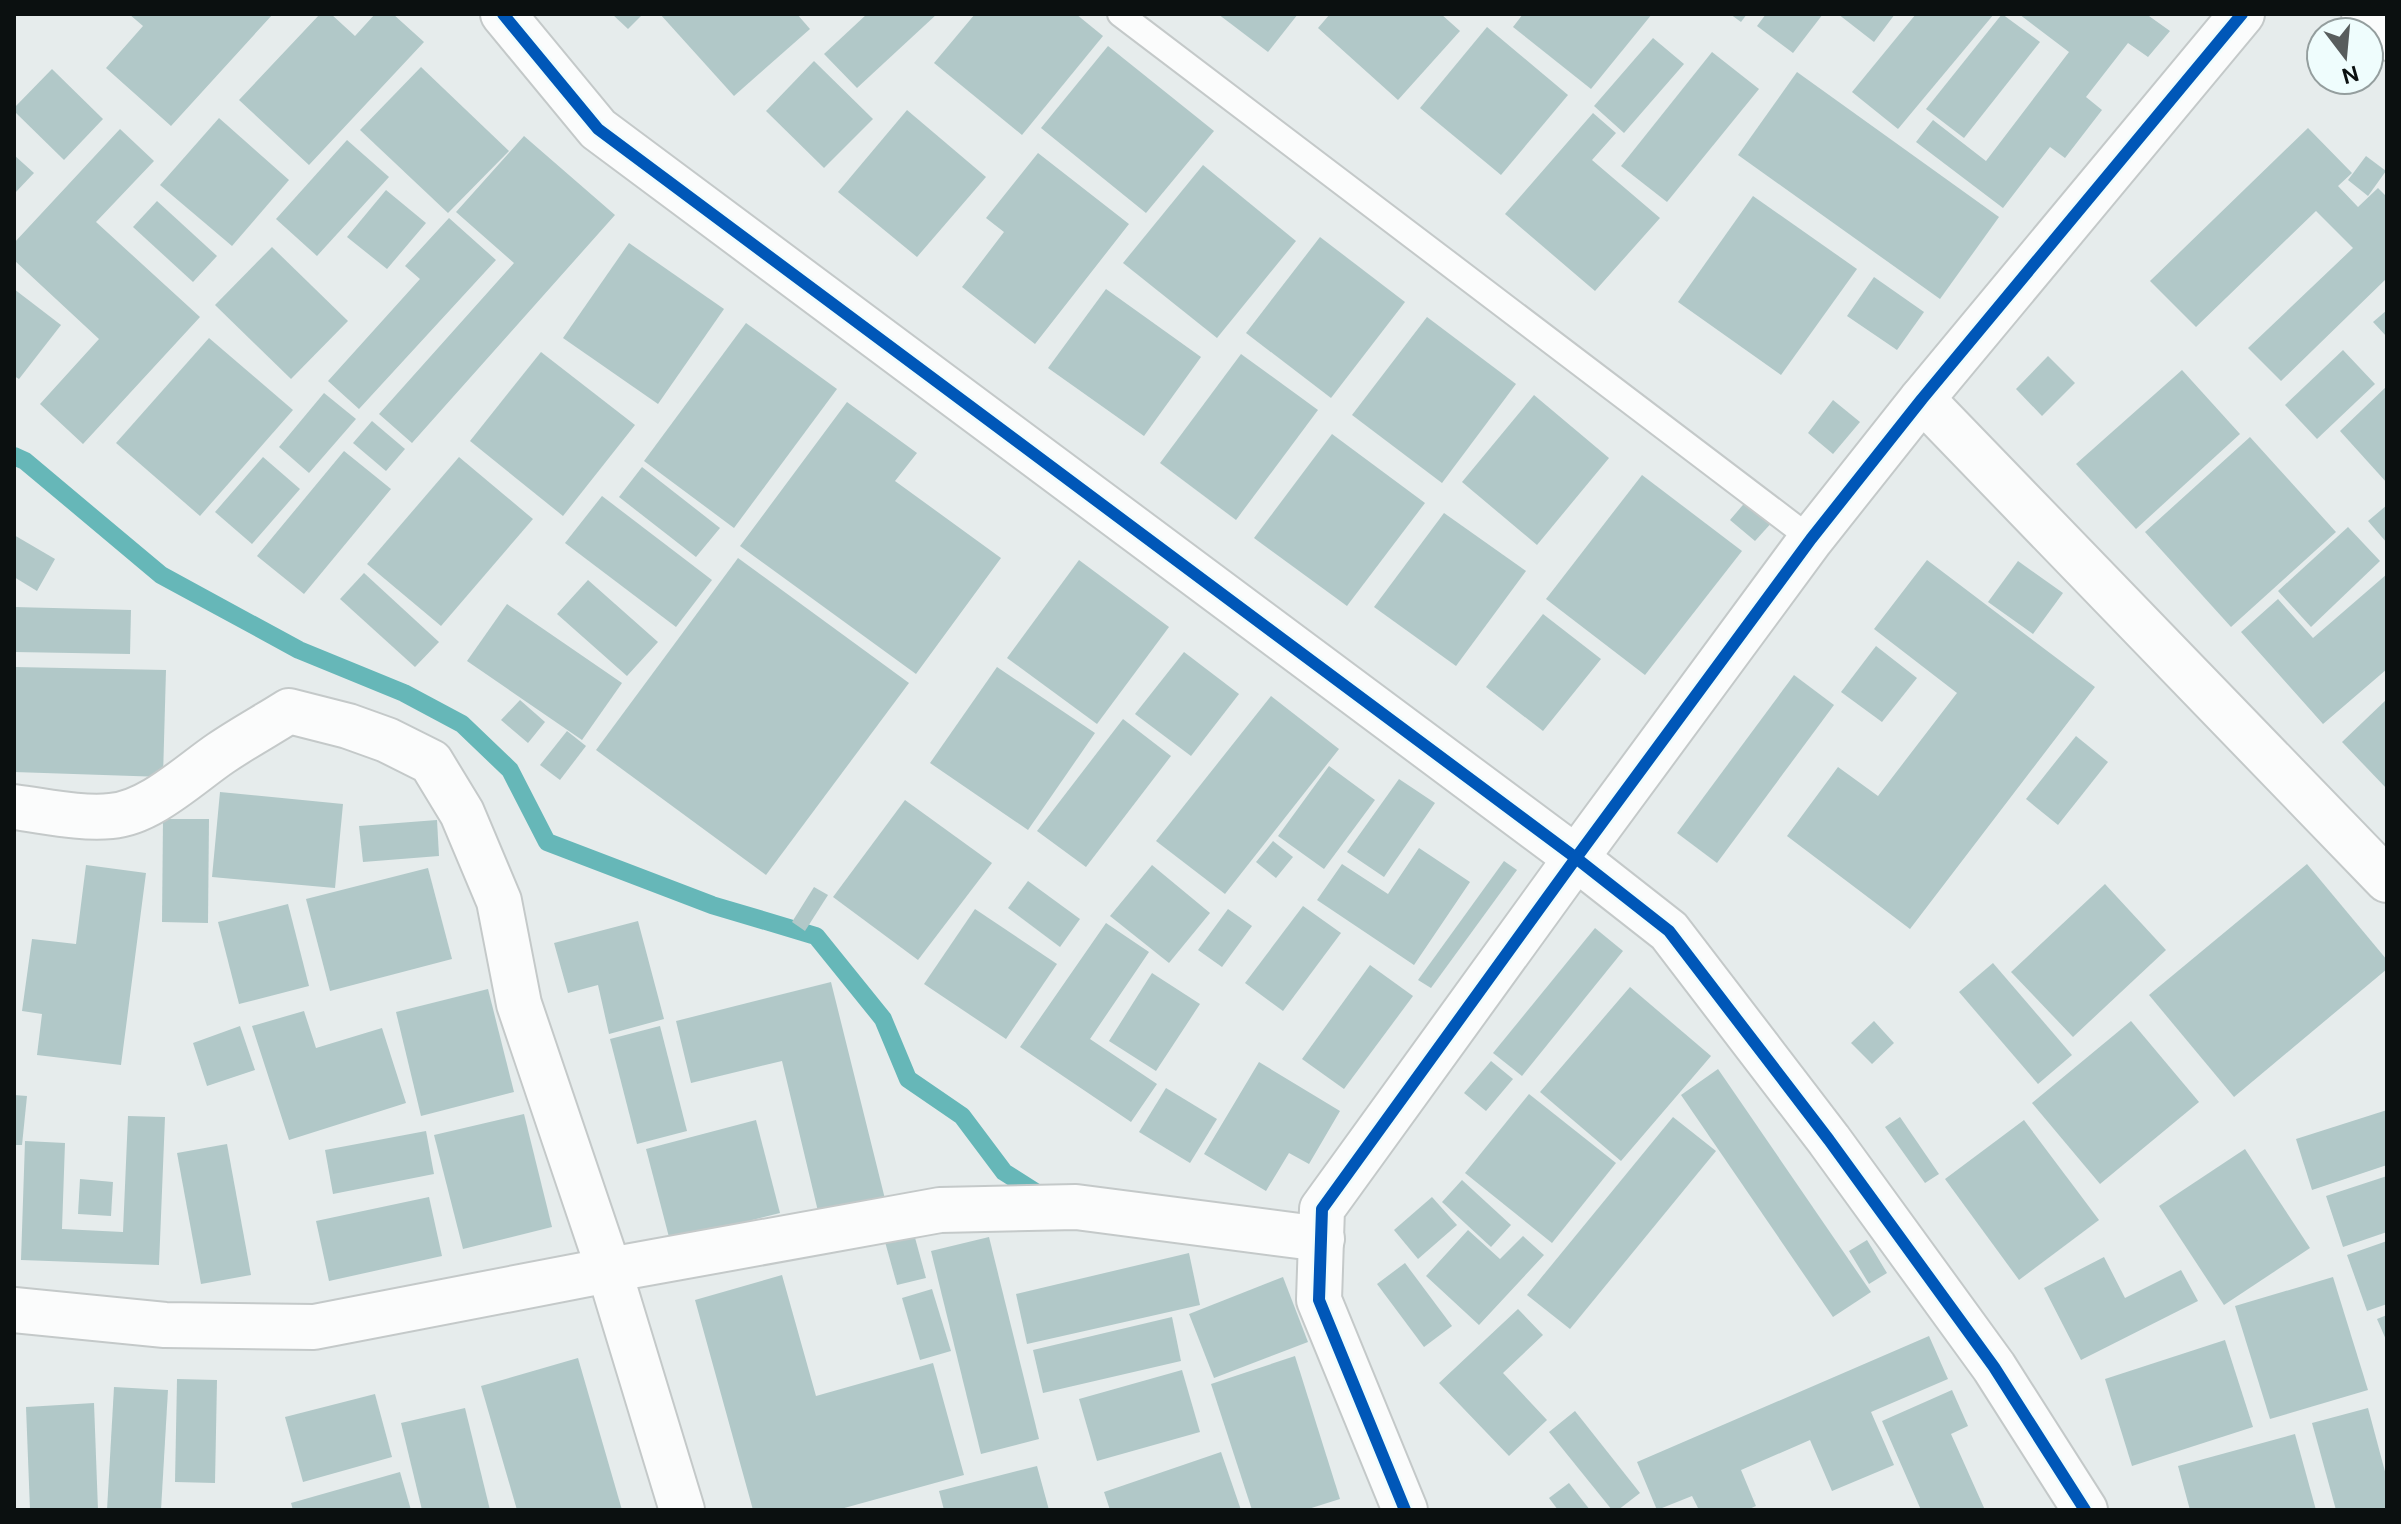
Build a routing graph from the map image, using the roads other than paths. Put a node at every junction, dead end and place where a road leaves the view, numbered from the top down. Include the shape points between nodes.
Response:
1 (503, 14) edge
2 (1120, 14) edge
3 (2242, 14) edge
4 (2364, 14) edge
5 (2387, 38) edge
6 (1922, 399) junction
7 (1811, 539) junction
8 (14, 807) edge
9 (1576, 858) junction
10 (2387, 880) edge
11 (1322, 1239) junction
12 (609, 1270) junction
13 (14, 1310) edge
14 (682, 1510) edge
15 (1405, 1510) edge
16 (2085, 1510) edge

1 - 9 street via 598,129
2 - 7 lane
3 - 6 street
4 - 5 street
6 - 7 street
6 - 10 street
7 - 9 street
8 - 12 street via 90,816 133,812 289,711 374,735 431,762 462,813 499,901 519,1004
9 - 11 street via 1322,1209
9 - 16 street via 1669,931 1994,1367
11 - 12 street via 1076,1207 940,1210
11 - 15 street via 1319,1300
12 - 13 street via 314,1327 165,1325
12 - 14 street

